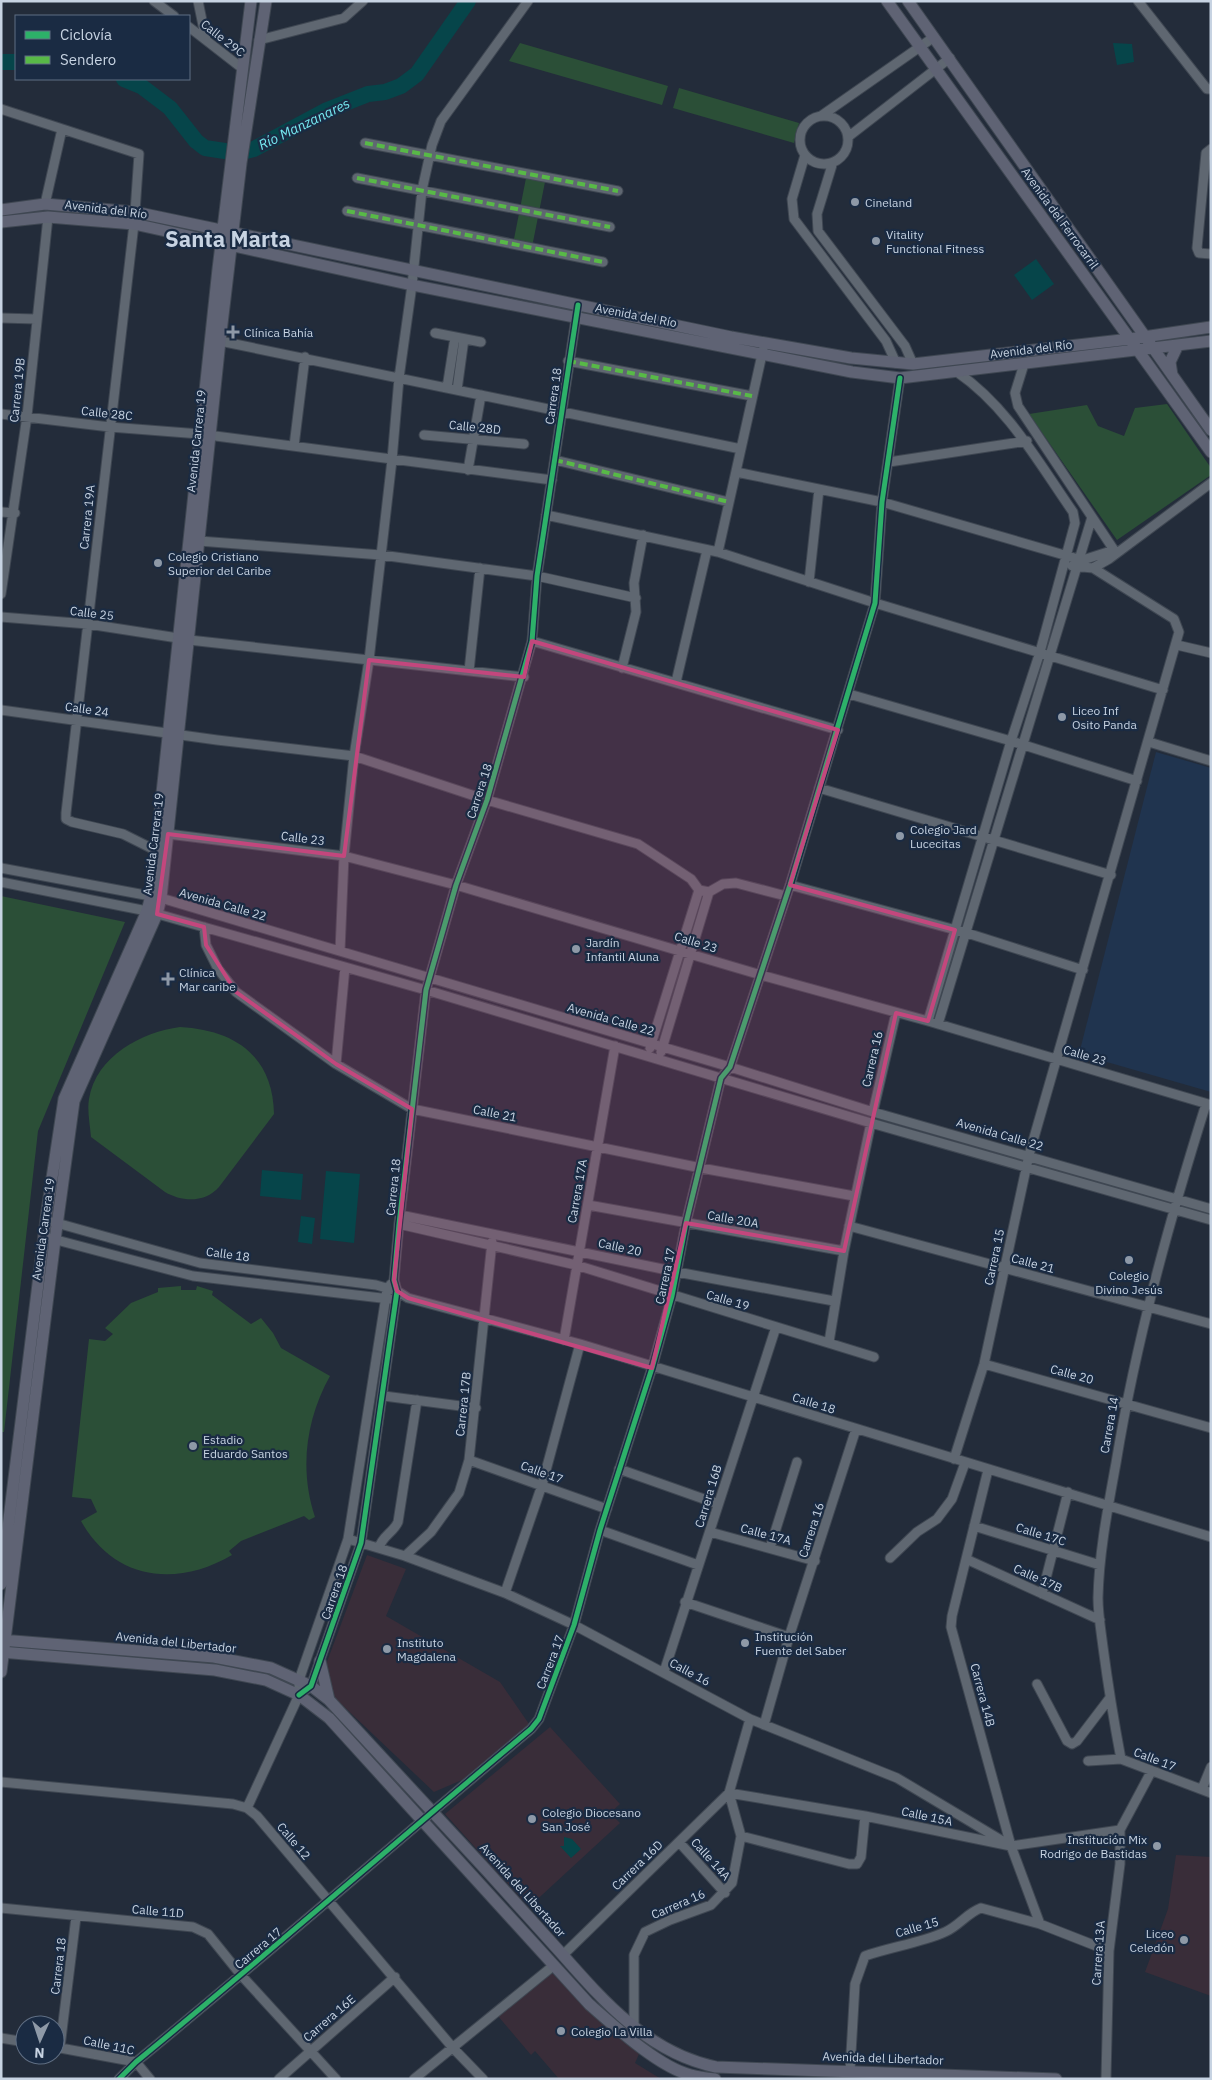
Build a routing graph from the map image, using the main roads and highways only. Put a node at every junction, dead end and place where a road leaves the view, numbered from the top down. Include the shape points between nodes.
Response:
1 (251, 1) edge
2 (886, 1) edge
3 (908, 1) edge
4 (268, 4) edge
5 (245, 97) junction
6 (1, 210) edge
7 (1, 222) edge
8 (228, 232) junction
9 (226, 245) junction
10 (1211, 327) edge
11 (1143, 337) junction
12 (1130, 339) junction
13 (1211, 341) edge
14 (1178, 345) junction
15 (1152, 348) junction
16 (1137, 350) junction
17 (1172, 377) junction
18 (1211, 430) edge
19 (205, 435) junction
20 (1211, 452) edge
21 (184, 639) junction
22 (174, 734) junction
23 (156, 897) junction
24 (152, 912) junction
25 (49, 1238) junction
26 (1, 1584) edge
27 (3, 1646) edge
28 (320, 1661) road end
29 (1, 1672) edge
30 (329, 1700) junction
31 (689, 2077) edge
32 (715, 2079) edge
33 (1056, 2079) edge

1 - 5 main road, Avenida Carrera 19 via 243,69
2 - 12 main road, Avenida del Ferrocarril
3 - 11 main road, Avenida del Ferrocarril
4 - 5 main road, Avenida Carrera 19
5 - 8 main road, Avenida Carrera 19
6 - 8 main road, Avenida del Río via 45,204 134,212
7 - 9 main road, Avenida del Río via 48,217 134,224
8 - 9 main road, Avenida Carrera 19
8 - 12 main road, Avenida del Río via 851,358 913,364
9 - 16 main road, Avenida del Río via 852,372 900,378
9 - 19 main road, Avenida Carrera 19
9 - 19 main road, Avenida Carrera 19 via 220,341
10 - 11 main road, Avenida del Río
11 - 12 main road, Avenida del Río
11 - 15 main road, Avenida del Ferrocarril
12 - 16 main road, Avenida del Ferrocarril
13 - 14 main road, Avenida del Río
14 - 15 main road, Avenida del Río
14 - 17 main road via 1170,362
15 - 16 main road, Avenida del Río
15 - 17 main road, Avenida del Ferrocarril
16 - 20 main road, Avenida del Ferrocarril
17 - 18 main road, Avenida del Ferrocarril
19 - 21 main road, Avenida Carrera 19
19 - 21 main road, Avenida Carrera 19 via 199,541
21 - 22 main road, Avenida Carrera 19
22 - 23 main road, Avenida Carrera 19 via 168,834
22 - 23 main road, Avenida Carrera 19 via 156,850
23 - 24 main road, Avenida Carrera 19
24 - 25 main road, Avenida Carrera 19 via 74,1100 57,1224
24 - 25 main road, Avenida Carrera 19 via 64,1099 46,1219
25 - 26 main road, Avenida Carrera 19
25 - 27 main road, Avenida Carrera 19
27 - 29 main road, Avenida Carrera 19
27 - 30 main road, Avenida del Libertador via 214,1657 271,1668 311,1686
27 - 31 main road, Avenida del Libertador via 215,1670 266,1680 299,1695 329,1718 589,2004 626,2037
28 - 30 main road
30 - 33 main road, Avenida del Libertador via 598,1996 634,2028 668,2051 690,2061 716,2067
31 - 32 main road, Avenida del Libertador

